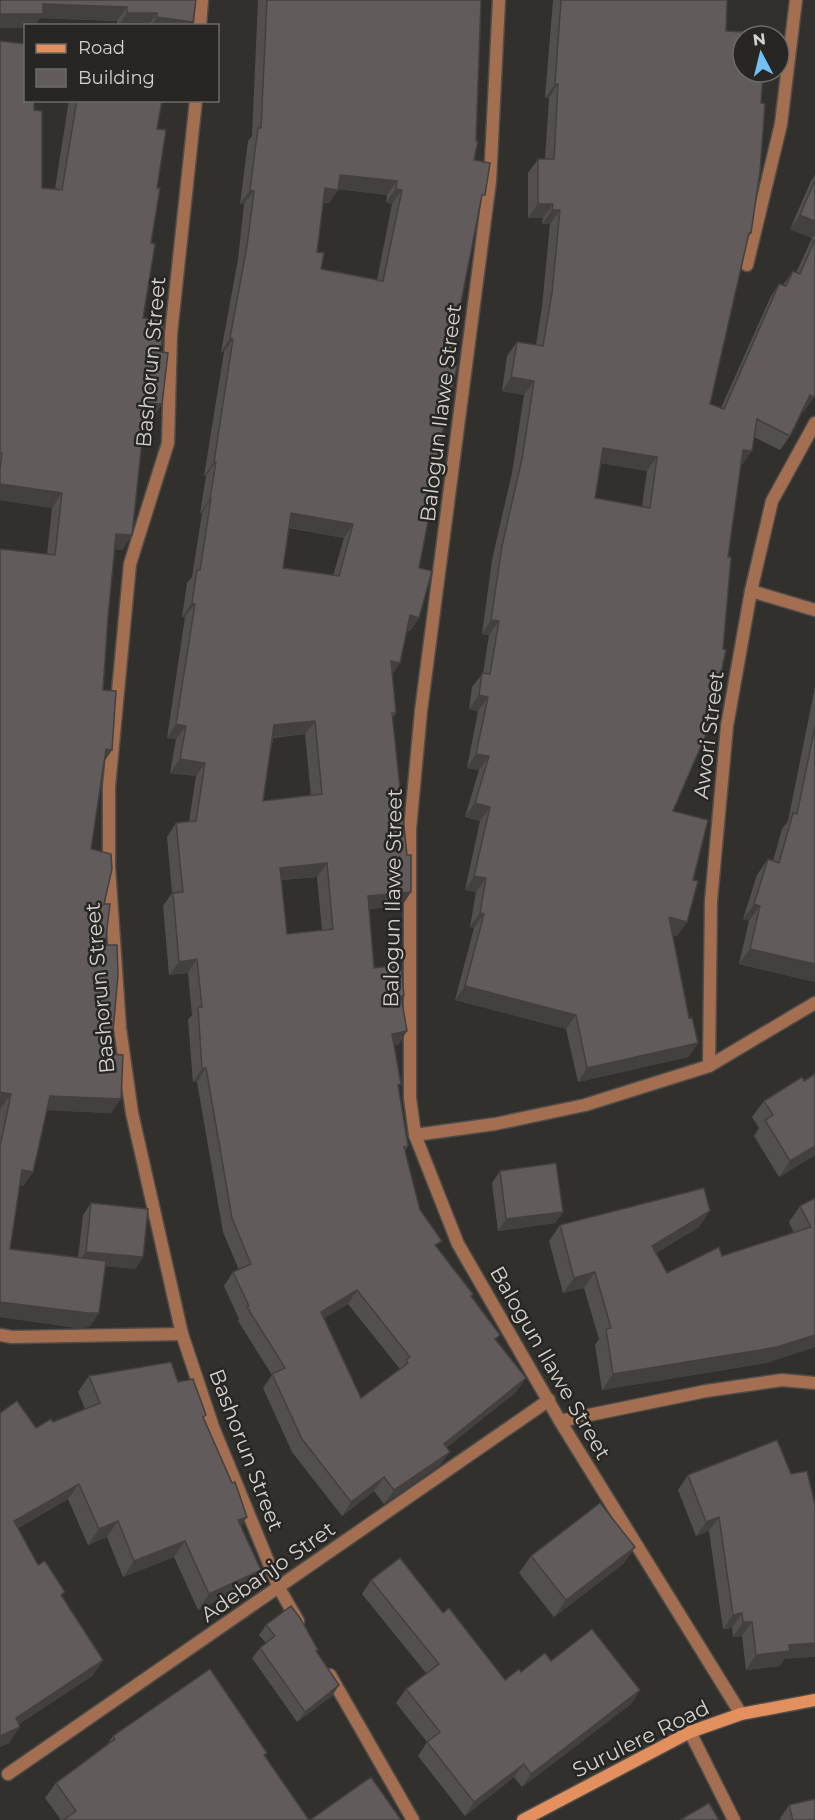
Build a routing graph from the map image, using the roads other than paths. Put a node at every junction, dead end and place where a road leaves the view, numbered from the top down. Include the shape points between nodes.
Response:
1 (202, 0) edge
2 (499, 0) edge
3 (796, 0) edge
4 (200, 24) edge
5 (196, 102) edge
6 (747, 265) edge
7 (815, 423) edge
8 (751, 591) junction
9 (815, 610) edge
10 (815, 1003) edge
11 (709, 1066) junction
12 (415, 1136) junction
13 (182, 1334) junction
14 (0, 1335) edge
15 (815, 1383) edge
16 (549, 1400) junction
17 (560, 1421) junction
18 (279, 1588) junction
19 (303, 1628) edge
20 (326, 1669) edge
21 (815, 1700) edge
22 (741, 1714) junction
23 (690, 1732) junction
24 (8, 1774) dead end
25 (413, 1820) edge
26 (523, 1820) edge
27 (734, 1820) edge

1 - 4 street
2 - 12 street, Balogun Ilawe Street via 490,181 421,711 411,829 410,1098
3 - 6 street via 781,124
5 - 13 street, Bashorun Street via 171,334 168,443 130,564 109,799 109,867 120,1028 132,1113
7 - 8 street, Awori Street via 772,501
8 - 9 street
8 - 11 street, Awori Street via 727,726 714,866
10 - 11 street
11 - 12 street via 585,1105
12 - 16 street, Balogun Ilawe Street via 458,1244
13 - 14 street
13 - 18 street, Bashorun Street via 213,1426
15 - 17 street via 782,1380 706,1391
16 - 17 street, Balogun Ilawe Street
16 - 18 street, Adebanjo Stret
17 - 22 street, Balogun Ilawe Street
18 - 19 street, Bashorun Street
18 - 24 street, Adebanjo Stret
20 - 25 street
21 - 22 main road, Surulere Road
22 - 23 main road, Surulere Road
23 - 26 main road, Surulere Road
23 - 27 street

